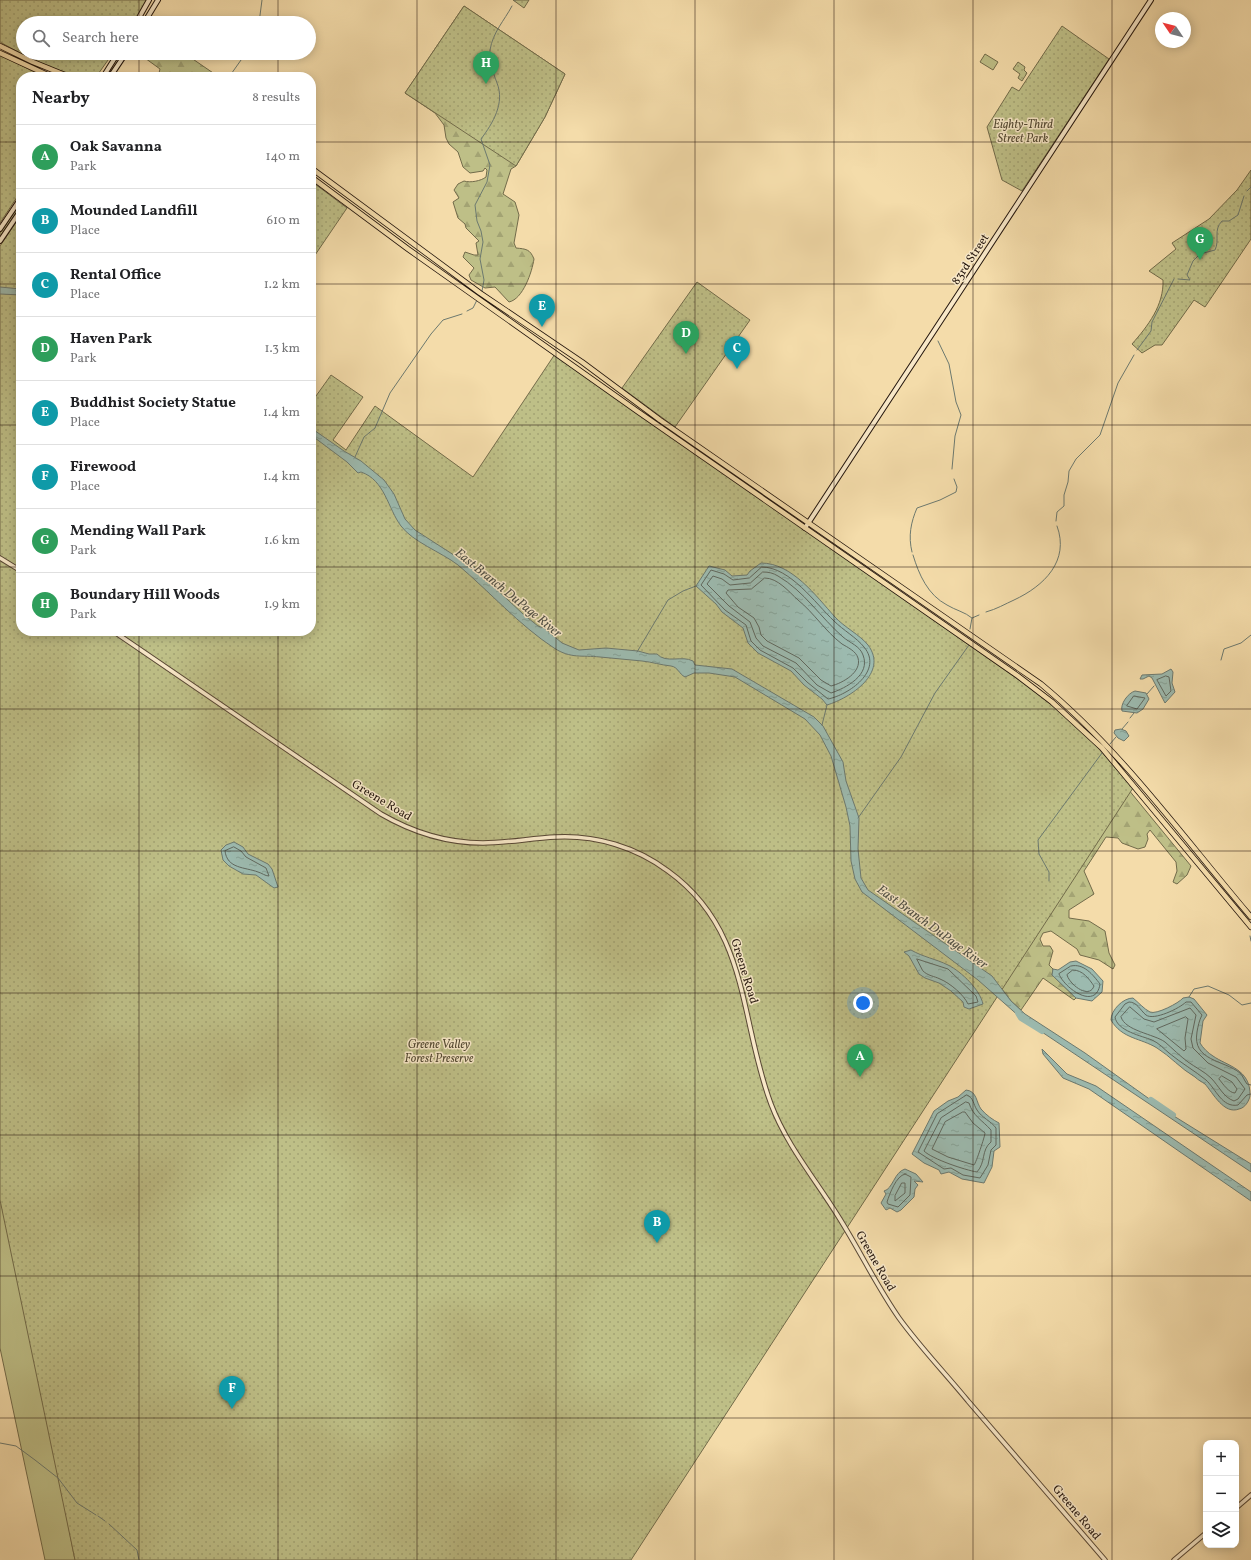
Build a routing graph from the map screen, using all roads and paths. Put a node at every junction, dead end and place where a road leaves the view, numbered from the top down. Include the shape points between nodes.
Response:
1 (150, 0) edge
2 (158, 0) edge
3 (1151, 0) edge
4 (140, 16) edge
5 (148, 16) edge
6 (0, 46) edge
7 (0, 53) edge
8 (16, 54) edge
9 (29, 60) edge
10 (114, 60) edge
11 (121, 60) edge
12 (41, 72) edge
13 (58, 72) edge
14 (106, 72) edge
15 (113, 72) edge
16 (316, 172) edge
17 (316, 181) edge
18 (16, 205) edge
19 (16, 217) edge
20 (0, 229) edge
21 (0, 241) edge
22 (808, 523) junction
23 (805, 528) junction
24 (0, 558) edge
25 (16, 567) edge
26 (120, 636) edge
27 (1251, 917) edge
28 (1251, 928) edge
29 (1251, 1495) edge
30 (1239, 1505) edge
31 (1203, 1536) edge
32 (1105, 1560) edge
33 (1174, 1560) edge

1 - 4 main road
2 - 5 main road
3 - 22 main road, 83rd Street
6 - 8 main road
7 - 12 main road
9 - 13 main road
10 - 14 main road
11 - 15 main road
16 - 22 main road via 480,293 582,362
17 - 23 main road
18 - 20 main road
19 - 21 main road
22 - 23 main road, 83rd Street
22 - 27 main road via 1041,684 1064,703 1109,746
23 - 28 main road via 1041,693 1094,740
24 - 25 street
26 - 32 street, Greene Road via 380,814 399,824 432,836 466,842 496,843 558,837 596,840 640,854 685,884 710,912 731,952 766,1088 781,1126 840,1218 891,1305 921,1345
29 - 30 street
31 - 33 street

